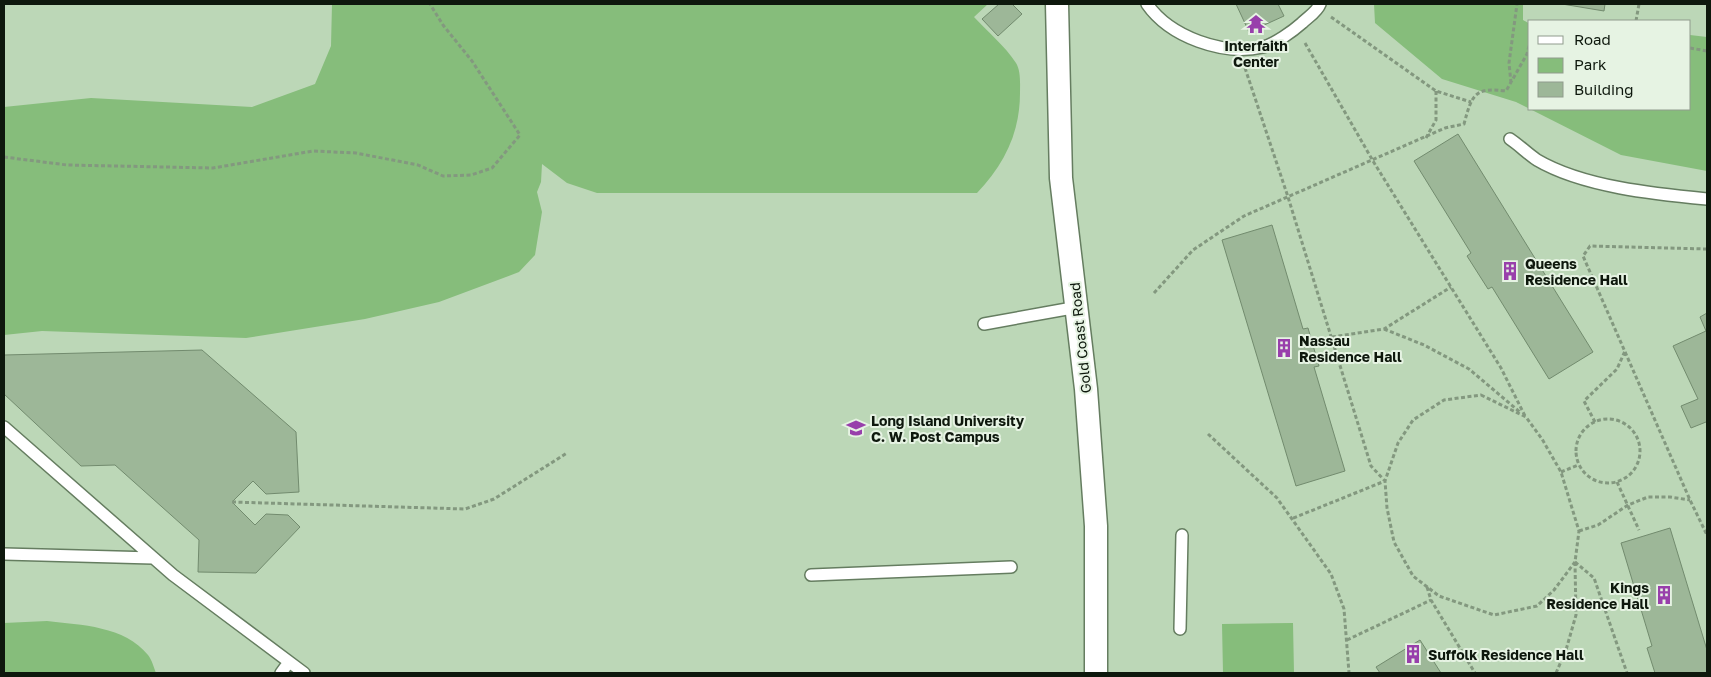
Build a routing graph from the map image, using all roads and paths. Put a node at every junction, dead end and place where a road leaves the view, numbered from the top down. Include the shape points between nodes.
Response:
1 (430, 4) edge
2 (1057, 4) edge
3 (1147, 4) edge
4 (1517, 4) edge
5 (1640, 4) edge
6 (1319, 6) edge
7 (1636, 20) edge
8 (1296, 28) junction
9 (1239, 48) junction
10 (1691, 48) edge
11 (1528, 50) edge
12 (1707, 51) edge
13 (1511, 84) junction
14 (1436, 91) junction
15 (1470, 102) junction
16 (1426, 138) junction
17 (1510, 139) dead end
18 (4, 157) edge
19 (1374, 161) junction
20 (1288, 197) junction
21 (1707, 199) edge
22 (1707, 249) edge
23 (1451, 287) junction
24 (1154, 293) dead end
25 (1078, 307) junction
26 (984, 324) dead end
27 (1384, 329) junction
28 (1332, 337) junction
29 (1625, 350) junction
30 (1526, 416) junction
31 (1595, 422) junction
32 (4, 427) edge
33 (1208, 434) dead end
34 (566, 453) dead end
35 (1578, 465) junction
36 (1561, 472) junction
37 (1385, 481) junction
38 (1617, 482) junction
39 (1690, 500) junction
40 (232, 502) dead end
41 (1628, 505) junction
42 (1291, 519) junction
43 (1639, 530) dead end
44 (1579, 531) junction
45 (1182, 535) dead end
46 (1707, 535) edge
47 (4, 554) edge
48 (154, 558) junction
49 (1574, 562) junction
50 (1011, 567) dead end
51 (811, 575) dead end
52 (1427, 586) junction
53 (1431, 600) junction
54 (1180, 628) dead end
55 (1347, 640) junction
56 (289, 662) junction
57 (281, 673) edge
58 (304, 673) edge
59 (1096, 673) edge
60 (1349, 673) edge
61 (1475, 673) edge
62 (1556, 673) edge
63 (1628, 673) edge

1 - 18 path via 520,135 492,168 471,175 443,176 409,163 356,153 313,151 212,168 67,166
2 - 25 street, Gold Coast Road via 1061,178
3 - 9 lane via 1156,17 1181,34 1224,48
4 - 13 path via 1509,63
5 - 7 path
6 - 8 lane
6 - 14 path
8 - 9 lane via 1264,47
8 - 19 path
9 - 20 path
10 - 12 path
11 - 13 path
13 - 15 path via 1506,91 1481,90
14 - 15 path
14 - 16 path via 1436,120
15 - 16 path via 1464,124 1445,128
16 - 19 path
17 - 21 lane via 1537,160 1572,176 1653,194
19 - 20 path
19 - 23 path
20 - 24 path via 1244,216 1192,250
20 - 28 path
22 - 29 path via 1590,246 1583,256
23 - 27 path
23 - 30 path via 1501,368
25 - 26 lane
25 - 59 street, Gold Coast Road via 1096,526
27 - 28 path
27 - 30 path via 1424,345 1469,369
28 - 37 path via 1371,466
29 - 31 path via 1617,370 1584,401
29 - 39 path
30 - 36 path
30 - 37 path via 1481,395 1444,400 1413,420 1398,443
31 - 35 path via 1584,429 1577,440
31 - 38 path via 1607,419 1620,421 1631,427 1638,438 1641,450 1639,463 1632,474
32 - 48 lane
33 - 42 path via 1277,498
34 - 40 path via 494,499 465,509
35 - 36 path
35 - 38 path via 1597,482
36 - 44 path
37 - 42 path
37 - 52 path via 1386,508 1394,542 1413,576
38 - 41 path
39 - 41 path via 1648,497
39 - 46 path
41 - 43 path
41 - 44 path via 1598,525
42 - 55 path via 1331,574 1344,609
44 - 49 path
45 - 54 lane
47 - 48 lane
48 - 56 lane via 173,576
49 - 52 path via 1554,590 1536,606 1494,615 1439,596
49 - 62 path via 1576,615
49 - 63 path via 1594,578
50 - 51 lane
52 - 53 path
53 - 55 path
53 - 61 path
55 - 60 path
56 - 57 lane
56 - 58 lane

